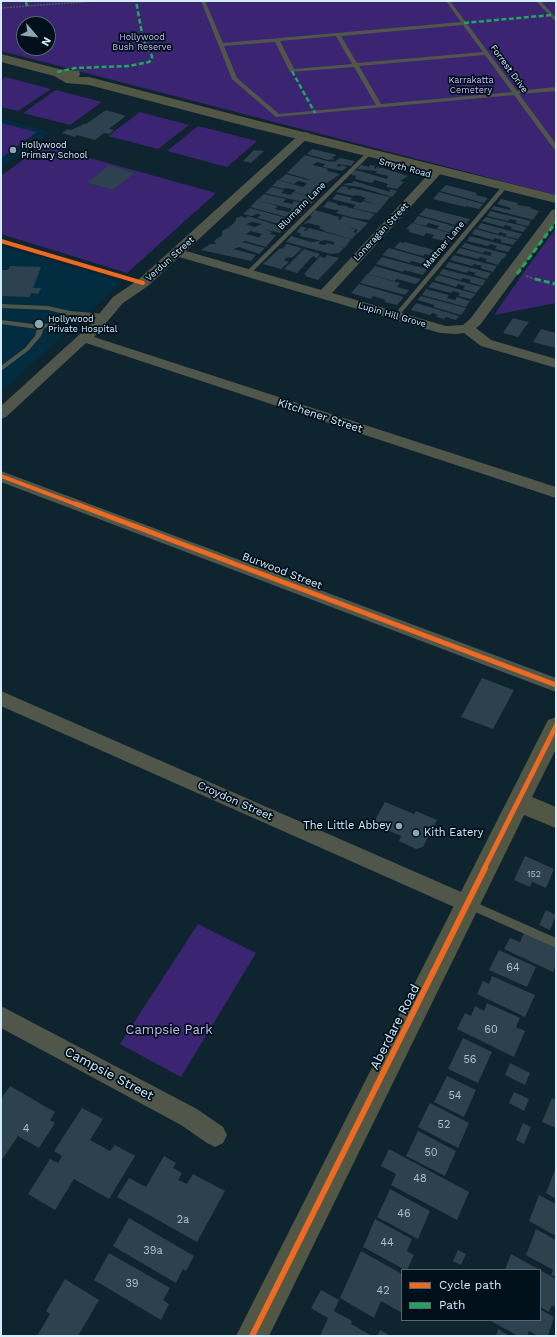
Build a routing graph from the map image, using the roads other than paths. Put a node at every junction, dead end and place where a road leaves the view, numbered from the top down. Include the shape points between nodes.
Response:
1 (203, 1) edge
2 (448, 1) edge
3 (538, 1) edge
4 (553, 15) edge
5 (556, 21) edge
6 (464, 23) junction
7 (337, 34) junction
8 (276, 40) junction
9 (221, 45) junction
10 (486, 53) junction
11 (1, 58) edge
12 (355, 65) junction
13 (556, 89) edge
14 (515, 92) junction
15 (379, 106) junction
16 (302, 138) junction
17 (556, 148) edge
18 (367, 154) junction
19 (437, 172) junction
20 (503, 189) junction
21 (556, 199) edge
22 (556, 208) edge
23 (556, 213) edge
24 (177, 252) junction
25 (248, 273) junction
26 (323, 295) junction
27 (1, 306) edge
28 (70, 313) junction
29 (105, 316) junction
30 (396, 316) junction
31 (1, 322) edge
32 (41, 327) junction
33 (467, 328) junction
34 (84, 338) junction
35 (556, 364) edge
36 (1, 369) edge
37 (2, 413) edge
38 (1, 476) edge
39 (556, 493) edge
40 (556, 685) edge
41 (1, 698) edge
42 (556, 726) edge
43 (518, 802) junction
44 (556, 818) edge
45 (468, 904) junction
46 (556, 943) edge
47 (1, 1016) edge
48 (216, 1135) dead end
49 (252, 1336) edge

1 - 9 lane
2 - 6 lane, Forrest Drive
3 - 4 lane
4 - 5 lane
6 - 7 lane
6 - 10 lane, Forrest Drive
7 - 8 lane
7 - 12 lane
8 - 9 lane
8 - 12 lane via 292,71
9 - 15 lane via 235,79 278,116
10 - 12 lane
10 - 14 lane, Forrest Drive
11 - 16 main road, Smyth Road via 59,73 71,80 89,81 254,124 274,133
12 - 15 lane
13 - 14 lane
14 - 15 lane
14 - 17 lane, Forrest Drive
16 - 18 main road, Smyth Road
16 - 24 street, Verdun Street
18 - 19 main road, Smyth Road
18 - 25 lane, Blumann Lane
19 - 20 main road, Smyth Road
19 - 26 street, Loneragan Street
20 - 21 main road, Smyth Road
20 - 22 main road, Smyth Road
20 - 30 lane, Mattner Lane
23 - 33 street via 475,322
24 - 25 street, Lupin Hill Grove
24 - 29 street, Verdun Street via 143,283 118,300
25 - 26 street, Lupin Hill Grove
26 - 30 street, Lupin Hill Grove
27 - 28 lane via 48,308
28 - 29 lane
28 - 32 lane via 56,323
29 - 34 street, Verdun Street
30 - 33 street, Lupin Hill Grove via 445,330
31 - 32 lane
32 - 36 lane via 38,336 27,349
33 - 35 street via 486,343
34 - 37 street, Verdun Street
34 - 39 street, Kitchener Street
38 - 40 street, Burwood Street
41 - 45 street, Croydon Street
42 - 43 main road, Aberdare Road
43 - 44 main road
43 - 45 main road, Aberdare Road
45 - 46 lane
45 - 49 main road, Aberdare Road
47 - 48 street, Campsie Street via 189,1117

